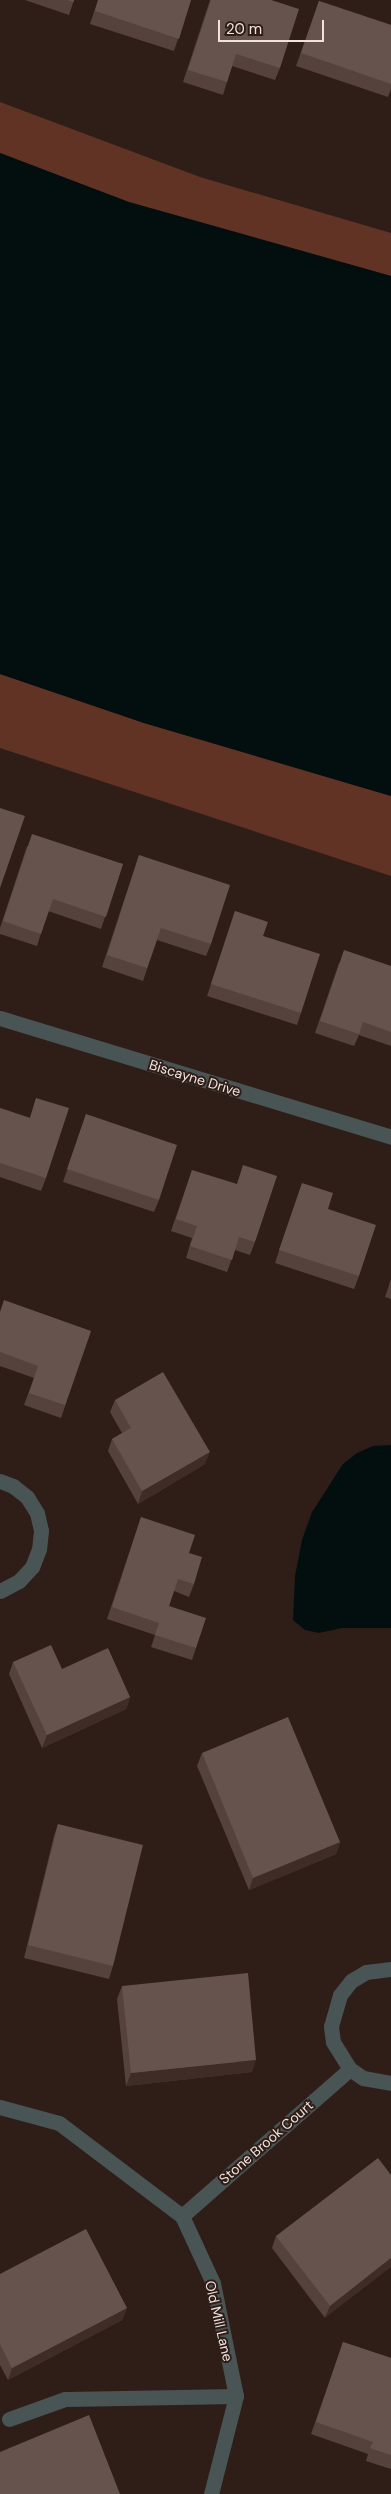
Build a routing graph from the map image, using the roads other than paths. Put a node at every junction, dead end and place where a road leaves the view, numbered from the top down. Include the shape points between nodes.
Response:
1 (0, 1018) edge
2 (391, 1137) edge
3 (0, 1481) edge
4 (0, 1591) edge
5 (391, 1969) edge
6 (350, 2069) junction
7 (391, 2083) edge
8 (0, 2107) edge
9 (182, 2216) junction
10 (236, 2396) junction
11 (9, 2419) dead end
12 (211, 2494) edge

1 - 2 street, Biscayne Drive
3 - 4 street via 27,1497 37,1513 41,1531 39,1550 32,1567 19,1581
5 - 6 street via 366,1972 351,1982 333,2010 333,2042
6 - 7 street via 363,2078
6 - 9 street, Stone Brook Court
8 - 9 street, Old Mill Lane via 60,2123
9 - 10 street, Old Mill Lane via 213,2283
10 - 11 street via 65,2399
10 - 12 street, Old Mill Lane

